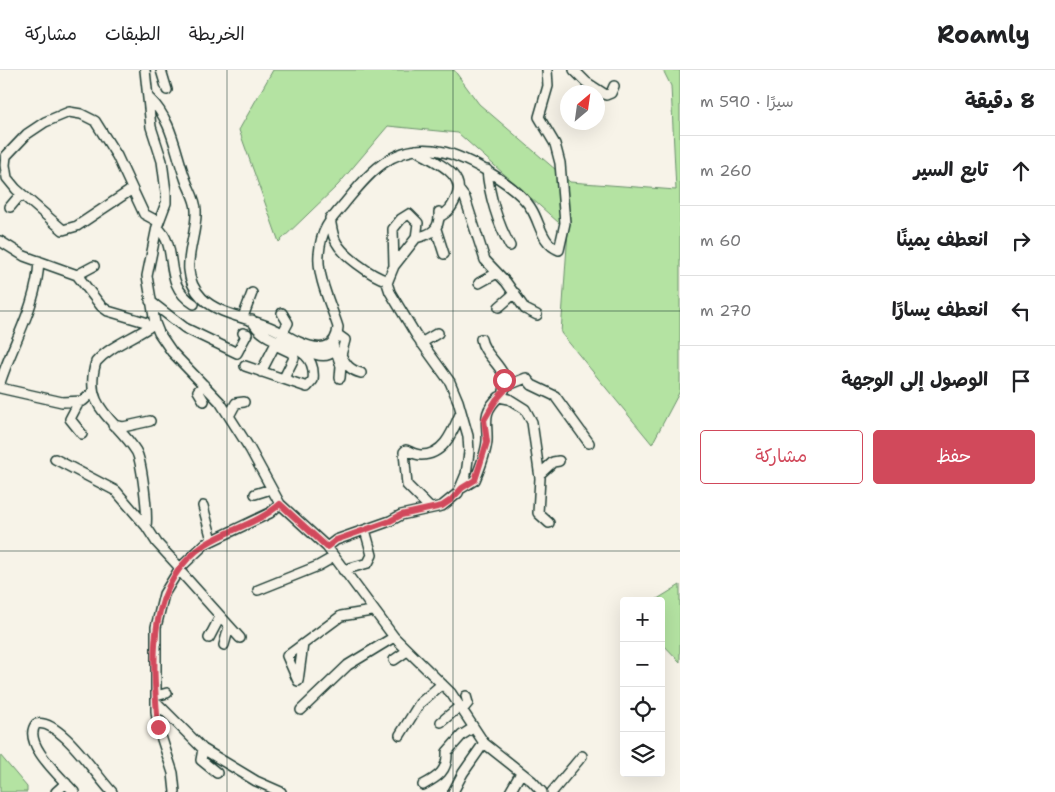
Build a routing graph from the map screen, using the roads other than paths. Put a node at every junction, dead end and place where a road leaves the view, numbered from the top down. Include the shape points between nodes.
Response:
1 (145, 70) edge
2 (161, 70) edge
3 (547, 70) edge
4 (574, 70) edge
5 (614, 86) dead end
6 (166, 90) dead end
7 (150, 99) junction
8 (416, 150) junction
9 (487, 170) junction
10 (4, 180) edge
11 (131, 190) junction
12 (460, 190) junction
13 (21, 194) junction
14 (10, 207) dead end
15 (330, 218) junction
16 (158, 224) junction
17 (436, 229) junction
18 (416, 238) junction
19 (0, 241) edge
20 (510, 246) dead end
21 (444, 254) dead end
22 (39, 261) junction
23 (94, 266) dead end
24 (394, 266) junction
25 (497, 273) junction
26 (77, 275) junction
27 (388, 281) junction
28 (479, 283) dead end
29 (252, 293) dead end
30 (514, 293) junction
31 (150, 301) junction
32 (194, 304) dead end
33 (499, 307) dead end
34 (282, 314) dead end
35 (537, 315) dead end
36 (247, 319) junction
37 (152, 325) junction
38 (273, 328) junction
39 (243, 333) dead end
40 (438, 333) dead end
41 (282, 334) junction
42 (481, 339) dead end
43 (335, 342) junction
44 (421, 343) junction
45 (245, 366) dead end
46 (260, 372) junction
47 (361, 373) dead end
48 (284, 378) junction
49 (340, 378) dead end
50 (0, 383) edge
51 (204, 384) junction
52 (506, 386) junction
53 (0, 388) edge
54 (93, 392) junction
55 (499, 397) junction
56 (204, 401) dead end
57 (79, 402) junction
58 (244, 402) dead end
59 (461, 412) junction
60 (228, 416) junction
61 (150, 421) dead end
62 (113, 426) junction
63 (82, 434) dead end
64 (589, 443) dead end
65 (55, 460) dead end
66 (559, 461) dead end
67 (101, 472) dead end
68 (540, 474) junction
69 (102, 483) junction
70 (271, 488) junction
71 (462, 488) junction
72 (255, 494) dead end
73 (280, 504) junction
74 (203, 506) dead end
75 (430, 508) junction
76 (549, 523) dead end
77 (146, 526) junction
78 (365, 530) junction
79 (212, 540) junction
80 (327, 547) junction
81 (334, 557) junction
82 (179, 569) junction
83 (343, 570) junction
84 (258, 590) dead end
85 (372, 611) junction
86 (220, 617) junction
87 (230, 627) junction
88 (394, 637) junction
89 (209, 638) dead end
90 (240, 638) dead end
91 (303, 644) dead end
92 (224, 645) dead end
93 (407, 651) junction
94 (394, 660) dead end
95 (442, 684) junction
96 (167, 693) dead end
97 (466, 696) dead end
98 (156, 699) junction
99 (462, 708) junction
100 (301, 710) dead end
101 (441, 722) dead end
102 (472, 728) junction
103 (400, 735) dead end
104 (484, 743) junction
105 (203, 749) junction
106 (582, 756) dead end
107 (217, 773) dead end
108 (522, 773) junction
109 (66, 783) junction
110 (422, 785) dead end
111 (56, 792) edge
112 (74, 792) edge
113 (112, 792) edge
114 (175, 792) edge
115 (281, 792) edge
116 (453, 792) edge
117 (510, 792) edge
118 (542, 792) edge
119 (552, 792) edge

1 - 7 street
2 - 6 street
3 - 9 street via 548,86 539,117 555,144 560,163 565,222 559,250 552,248 547,241 526,202
4 - 5 street via 600,93 611,93
7 - 16 street via 151,127 162,161 166,192 166,203
7 - 36 street via 174,138 196,206 188,254 193,281 207,302
8 - 9 street via 435,150 476,163
8 - 12 street via 450,172 460,184
8 - 15 street via 372,170
9 - 20 street via 490,194 501,230
10 - 11 street via 6,156 15,145 36,127 69,112 81,114 94,122 117,156
10 - 13 street
11 - 13 street via 69,230 57,227
11 - 16 street via 144,214
12 - 17 street via 449,212 439,214
12 - 25 street via 482,253
13 - 14 street
15 - 27 street via 334,239 339,246 365,269
15 - 43 street via 321,240 319,264 338,327
16 - 31 street via 147,276
16 - 32 street via 163,232 177,290
17 - 18 street
17 - 21 street
18 - 24 street
18 - 24 street via 418,223 413,216 406,216 393,230
19 - 22 street
22 - 26 street
22 - 50 street via 36,285 22,332
23 - 26 street
24 - 27 street
25 - 28 street
25 - 30 street
26 - 37 street via 108,311
27 - 44 street via 390,292
29 - 36 street
30 - 33 street
30 - 35 street via 525,309
31 - 37 street
31 - 39 street via 178,324 228,350 237,353 247,334
34 - 41 street via 288,323
36 - 38 street
36 - 48 street via 259,332 305,354 313,363 314,380 310,386
37 - 51 street via 172,352
37 - 54 street via 108,351 96,362
38 - 41 street
38 - 43 street via 274,334 313,354 332,354
40 - 44 street
41 - 43 street via 313,348 320,349
42 - 52 street via 486,354 499,366
43 - 47 street via 345,340 341,355 344,362
43 - 49 street via 341,366
44 - 59 street via 450,382
45 - 46 street
46 - 48 street
46 - 48 street via 275,346 292,353 294,358
51 - 56 street via 198,391
51 - 60 street
52 - 55 street
52 - 64 street via 526,378 532,385 555,396
53 - 57 street via 62,402
54 - 57 street via 88,399
54 - 62 street
55 - 68 street via 509,399 529,414
55 - 71 street via 484,420 487,442 475,480
57 - 63 street via 70,419
58 - 60 street via 236,403
59 - 71 street via 466,424 469,452
59 - 75 street via 443,446 427,454 404,452 407,485
60 - 70 street
61 - 62 street
62 - 77 street via 139,457 148,516
65 - 69 street
66 - 68 street via 552,462
67 - 69 street
68 - 76 street via 545,493 538,513
69 - 77 street via 121,496
70 - 72 street
70 - 73 street
71 - 75 street via 442,506
73 - 79 street via 270,513
73 - 80 street
74 - 79 street
75 - 78 street via 401,515
77 - 82 street
78 - 80 street via 336,540
78 - 83 street via 372,555 368,563
79 - 82 street
80 - 81 street
81 - 83 street
81 - 84 street
82 - 86 street
82 - 98 street via 164,594 158,616
83 - 85 street
85 - 88 street
85 - 91 street via 341,616
86 - 87 street
86 - 89 street
87 - 90 street
87 - 92 street
88 - 93 street
88 - 100 street via 348,665
93 - 94 street
93 - 95 street
95 - 99 street
95 - 103 street via 420,703
96 - 98 street
97 - 99 street via 468,703
98 - 105 street
98 - 114 street via 158,727 173,773
99 - 101 street
99 - 102 street
102 - 104 street
102 - 110 street via 447,752 447,762 440,776
104 - 108 street
104 - 116 street
105 - 107 street via 201,760
105 - 115 street
106 - 119 street
108 - 117 street
108 - 118 street
109 - 111 street
109 - 112 street
109 - 113 street via 33,742 36,724 46,724 62,734

